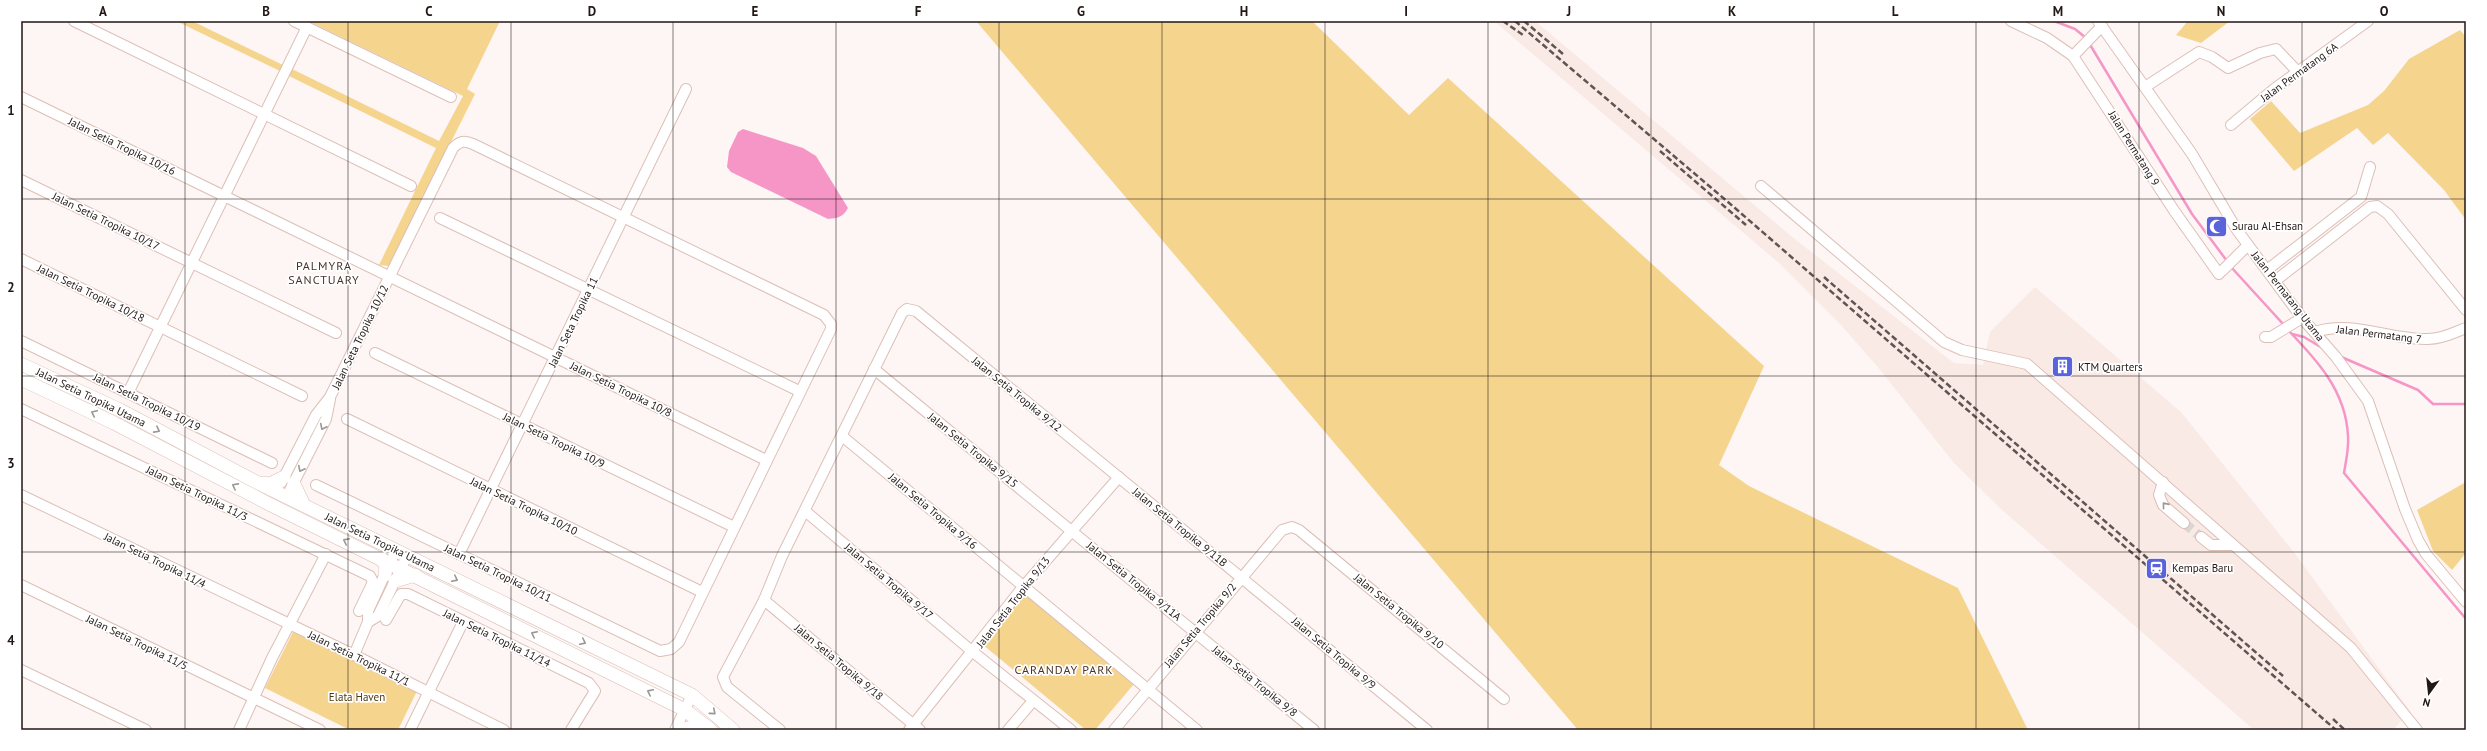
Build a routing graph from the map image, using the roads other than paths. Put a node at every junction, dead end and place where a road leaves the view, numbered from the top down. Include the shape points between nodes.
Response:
1 (74, 21) edge
2 (294, 21) edge
3 (2011, 21) edge
4 (2368, 21) edge
5 (2098, 26) edge
6 (307, 27) junction
7 (2075, 54) junction
8 (2298, 72) junction
9 (2145, 87) junction
10 (686, 89) dead end
11 (21, 96) edge
12 (451, 97) dead end
13 (264, 114) junction
14 (2231, 125) dead end
15 (2370, 167) dead end
16 (21, 180) edge
17 (411, 186) dead end
18 (1762, 186) dead end
19 (224, 196) junction
20 (625, 217) junction
21 (440, 218) dead end
22 (2248, 245) junction
23 (21, 259) edge
24 (191, 263) junction
25 (2267, 270) junction
26 (389, 277) junction
27 (2274, 281) junction
28 (589, 290) junction
29 (2466, 310) edge
30 (2298, 320) junction
31 (160, 327) junction
32 (2466, 328) edge
33 (336, 333) dead end
34 (2270, 336) dead end
35 (2318, 336) junction
36 (21, 341) edge
37 (375, 353) dead end
38 (556, 358) junction
39 (21, 364) edge
40 (874, 369) junction
41 (21, 379) edge
42 (799, 392) junction
43 (128, 393) junction
44 (302, 396) dead end
45 (330, 397) junction
46 (21, 409) edge
47 (120, 410) junction
48 (347, 419) dead end
49 (114, 423) junction
50 (522, 424) junction
51 (842, 436) junction
52 (298, 450) junction
53 (308, 454) junction
54 (766, 460) junction
55 (272, 463) dead end
56 (1119, 477) junction
57 (289, 480) junction
58 (2163, 482) junction
59 (258, 483) junction
60 (316, 485) dead end
61 (490, 489) junction
62 (281, 494) junction
63 (21, 495) edge
64 (304, 505) junction
65 (275, 506) junction
66 (805, 511) junction
67 (2184, 523) tunnel mouth
68 (734, 527) junction
69 (1292, 527) joint
70 (1072, 530) junction
71 (2201, 537) tunnel mouth
72 (2234, 544) junction
73 (402, 553) junction
74 (326, 554) junction
75 (459, 554) junction
76 (391, 563) junction
77 (415, 575) junction
78 (1241, 576) junction
79 (384, 578) junction
80 (21, 585) edge
81 (1023, 587) junction
82 (702, 592) junction
83 (375, 595) junction
84 (386, 600) junction
85 (764, 600) junction
86 (2466, 602) edge
87 (359, 612) dead end
88 (386, 620) dead end
89 (368, 622) junction
90 (463, 622) junction
91 (290, 624) junction
92 (1195, 632) junction
93 (973, 652) junction
94 (354, 655) junction
95 (21, 670) edge
96 (1147, 689) junction
97 (428, 692) junction
98 (692, 695) junction
99 (253, 698) junction
100 (1504, 699) dead end
101 (1033, 701) junction
102 (685, 710) junction
103 (914, 728) edge
104 (710, 729) edge
105 (146, 730) edge
106 (239, 730) edge
107 (320, 730) edge
108 (410, 730) edge
109 (504, 730) edge
110 (571, 730) edge
111 (675, 730) edge
112 (682, 730) edge
113 (734, 730) edge
114 (780, 730) edge
115 (1008, 730) edge
116 (1071, 730) edge
117 (1114, 730) edge
118 (1197, 730) edge
119 (1314, 730) edge
120 (1427, 730) edge
121 (2417, 730) edge

1 - 13 street
2 - 6 street
3 - 7 street
4 - 8 street, Jalan Permatang 6A
5 - 7 street
5 - 9 street, Jalan Permatang Utama
6 - 12 street
6 - 13 street
7 - 22 street, Jalan Permatang 9 via 2168,202 2221,272
8 - 9 street via 2276,49 2260,53 2228,68 2199,52
8 - 14 street, Jalan Permatang 6A
9 - 22 street, Jalan Permatang Utama via 2192,154
10 - 20 street, Jalan Seta Tropika 11
11 - 19 street, Jalan Setia Tropika 10/16
13 - 17 street
13 - 19 street
15 - 25 street via 2361,197
16 - 24 street, Jalan Setia Tropika 10/17
18 - 58 street via 1944,342 1962,350 2027,364
19 - 24 street
19 - 26 street, Jalan Setia Tropika 10/16
20 - 26 street, Jalan Seta Tropika 10/12 via 465,141 453,148
20 - 28 street, Jalan Seta Tropika 11
20 - 42 street via 828,318 831,329
21 - 28 street
22 - 25 street, Jalan Permatang Utama
23 - 31 street, Jalan Setia Tropika 10/18
24 - 31 street
24 - 33 street, Jalan Setia Tropika 10/17
25 - 27 street, Jalan Permatang Utama
26 - 38 street, Jalan Setia Tropika 10/8
26 - 45 street, Jalan Seta Tropika 10/12
27 - 29 street via 2370,207 2377,206 2388,214
27 - 30 street, Jalan Permatang Utama
28 - 38 street, Jalan Seta Tropika 11
28 - 42 street
30 - 34 street
30 - 35 street, Jalan Permatang Utama
31 - 43 street
31 - 44 street, Jalan Setia Tropika 10/18
32 - 35 street, Jalan Permatang 7 via 2426,340 2350,328 2326,328
35 - 86 street, Jalan Permatang Utama via 2368,400 2418,540 2426,554
36 - 43 street, Jalan Setia Tropika 10/19
37 - 50 street, Jalan Setia Tropika 10/9
38 - 50 street, Jalan Seta Tropika 11
38 - 54 street, Jalan Setia Tropika 10/8
39 - 47 main road, Jalan Setia Tropika Utama
40 - 51 street
40 - 56 street, Jalan Setia Tropika 9/12 via 902,313 907,309 916,311
40 - 70 street, Jalan Setia Tropika 9/15
49 -> 41 main road, Jalan Setia Tropika Utama
42 - 54 street
43 - 55 street, Jalan Setia Tropika 10/19
45 - 52 street, Jalan Seta Tropika 10/12 via 316,415
45 -> 53 street, Jalan Seta Tropika 10/12 via 326,419
46 - 74 street, Jalan Setia Tropika 11/3
47 - 49 main road
47 -> 59 main road, Jalan Setia Tropika Utama
48 - 61 street, Jalan Setia Tropika 10/10
65 -> 49 main road, Jalan Setia Tropika Utama
50 - 61 street, Jalan Seta Tropika 11
50 - 68 street, Jalan Setia Tropika 10/9
51 - 66 street
51 - 81 street, Jalan Setia Tropika 9/16
52 - 53 street
52 - 57 street, Jalan Seta Tropika 10/12
53 -> 57 street, Jalan Seta Tropika 10/12
54 - 68 street
56 - 70 street, Jalan Setia Tropika 9/13
56 - 78 street, Jalan Setia Tropika 9/11B
57 - 59 main road via 270,484
57 - 62 street, Jalan Seta Tropika 10/12
57 - 64 main road
67 -> 58 street via 2163,505 2159,495
58 - 72 street
59 - 62 main road, Jalan Setia Tropika Utama
60 - 75 street, Jalan Setia Tropika 10/11
61 - 75 street, Jalan Seta Tropika 11
61 - 82 street, Jalan Setia Tropika 10/10
62 - 64 main road, Jalan Setia Tropika Utama
62 - 65 street, Jalan Seta Tropika 10/12
63 - 91 street, Jalan Setia Tropika 11/4
64 - 73 main road, Jalan Setia Tropika Utama
76 -> 65 main road, Jalan Setia Tropika Utama
66 - 85 street
66 - 93 street, Jalan Setia Tropika 9/17
68 - 82 street
69 - 78 street, Jalan Setia Tropika 9/2 via 1282,530
69 - 100 street, Jalan Setia Tropika 9/10 via 1299,530
70 - 81 street, Jalan Setia Tropika 9/13
70 - 92 street, Jalan Setia Tropika 9/11A
71 - 72 street via 2211,545
72 - 121 street via 2351,648
73 - 76 street
73 -> 98 main road, Jalan Setia Tropika Utama
74 - 79 street, Jalan Setia Tropika 11/3
74 - 91 street
75 - 82 street, Jalan Setia Tropika 10/11 via 660,651 671,649 678,642
76 - 77 main road, Jalan Setia Tropika Utama
76 - 79 street
76 - 79 main road via 386,566
77 - 79 main road
102 -> 77 main road, Jalan Setia Tropika Utama
78 - 92 street, Jalan Setia Tropika 9/2
78 - 120 street, Jalan Setia Tropika 9/9
79 - 83 street
79 - 84 street
79 - 87 street
80 - 99 street, Jalan Setia Tropika 11/5
81 - 93 street, Jalan Setia Tropika 9/13
81 - 96 street, Jalan Setia Tropika 9/16
83 - 84 street
83 - 89 street via 368,612
84 - 89 street via 378,616
85 - 103 street, Jalan Setia Tropika 9/18
85 - 114 street via 723,677 727,687
88 - 90 street, Jalan Setia Tropika 11/14 via 400,594 404,593
89 - 94 street
90 - 97 street
90 - 110 street, Jalan Setia Tropika 11/14 via 589,683 595,691
91 - 94 street, Jalan Setia Tropika 11/1
91 - 99 street
92 - 96 street, Jalan Setia Tropika 9/2
92 - 119 street, Jalan Setia Tropika 9/8
93 - 101 street, Jalan Setia Tropika 9/17
93 - 103 street, Jalan Setia Tropika 9/13
94 - 97 street, Jalan Setia Tropika 11/1
95 - 105 street
96 - 117 street, Jalan Setia Tropika 9/2
96 - 118 street, Jalan Setia Tropika 9/16
97 - 108 street
97 - 109 street, Jalan Setia Tropika 11/1
98 - 102 street
98 -> 113 main road, Jalan Setia Tropika Utama
99 - 106 street
99 - 107 street, Jalan Setia Tropika 11/5
101 - 115 street
101 - 116 street, Jalan Setia Tropika 9/17
102 - 104 main road, Jalan Setia Tropika Utama
102 - 111 street
104 - 112 main road via 695,726

